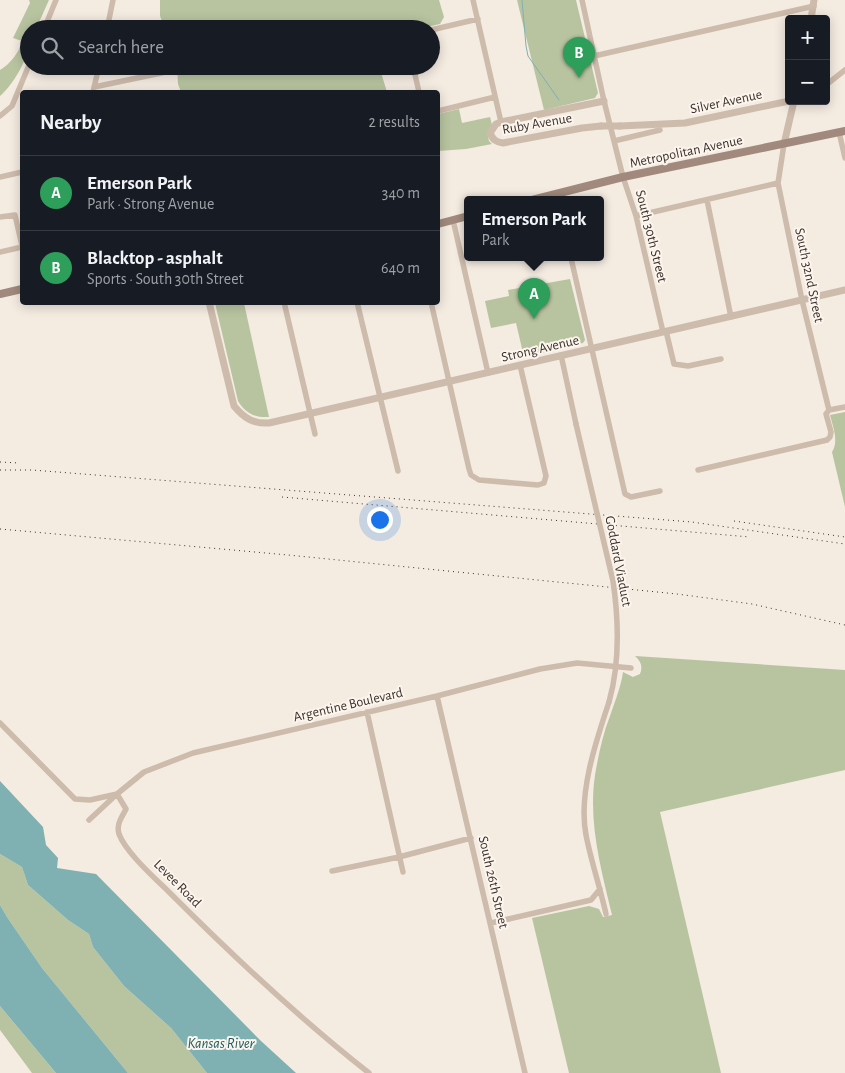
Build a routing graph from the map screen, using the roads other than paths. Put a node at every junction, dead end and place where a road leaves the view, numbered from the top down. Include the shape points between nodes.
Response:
1 (56, 0) edge
2 (112, 0) edge
3 (473, 0) edge
4 (582, 0) edge
5 (814, 3) edge
6 (478, 19) junction
7 (48, 20) edge
8 (109, 20) edge
9 (440, 28) edge
10 (594, 56) junction
11 (845, 70) edge
12 (25, 75) edge
13 (97, 75) edge
14 (154, 75) edge
15 (415, 75) edge
16 (830, 82) edge
17 (94, 90) edge
18 (419, 90) edge
19 (495, 97) junction
20 (785, 97) edge
21 (604, 101) junction
22 (785, 101) edge
23 (778, 103) junction
24 (793, 105) edge
25 (440, 111) edge
26 (0, 116) edge
27 (501, 122) junction
28 (685, 123) junction
29 (669, 128) dead end
30 (660, 130) dead end
31 (842, 131) edge
32 (614, 141) junction
33 (784, 144) junction
34 (845, 158) edge
35 (20, 172) edge
36 (0, 177) edge
37 (624, 177) junction
38 (778, 183) junction
39 (560, 196) edge
40 (707, 200) junction
41 (636, 216) junction
42 (0, 217) edge
43 (464, 217) edge
44 (453, 220) junction
45 (440, 223) edge
46 (20, 238) edge
47 (20, 247) edge
48 (0, 252) edge
49 (572, 261) edge
50 (20, 289) edge
51 (845, 290) edge
52 (0, 294) edge
53 (802, 300) junction
54 (210, 305) edge
55 (285, 305) edge
56 (358, 305) edge
57 (432, 305) edge
58 (731, 317) junction
59 (664, 332) junction
60 (592, 348) junction
61 (561, 356) junction
62 (721, 359) dead end
63 (520, 365) junction
64 (488, 373) junction
65 (450, 382) junction
66 (380, 398) junction
67 (845, 407) edge
68 (829, 410) junction
69 (310, 414) junction
70 (315, 434) dead end
71 (698, 470) dead end
72 (398, 471) dead end
73 (660, 491) dead end
74 (631, 668) dead end
75 (437, 696) junction
76 (367, 712) junction
77 (0, 723) edge
78 (117, 794) junction
79 (89, 820) dead end
80 (471, 838) junction
81 (399, 857) junction
82 (332, 871) dead end
83 (403, 872) dead end
84 (600, 889) junction
85 (606, 914) dead end
86 (490, 924) junction
87 (369, 1073) edge
88 (525, 1073) edge

1 - 7 street
2 - 8 street
3 - 6 street
4 - 10 street, South 30th Street
5 - 10 street
6 - 9 street
6 - 19 street
10 - 21 street, South 30th Street
11 - 16 street
12 - 26 street via 12,106
13 - 17 street
14 - 17 street
15 - 18 street
19 - 25 street
19 - 27 street
20 - 23 street
21 - 27 street, Ruby Avenue
21 - 32 street, South 30th Street
22 - 23 street, Silver Avenue
23 - 28 street, Silver Avenue
24 - 33 street
27 - 28 street, Ruby Avenue, bridge via 490,133 492,139 503,143 582,128
28 - 29 street, Silver Avenue
30 - 32 street
31 - 33 main road, Metropolitan Avenue
31 - 34 street
32 - 37 street, South 30th Street
33 - 37 main road, Metropolitan Avenue
33 - 38 street, South 32nd Street
35 - 36 street
37 - 39 main road, Metropolitan Avenue
37 - 41 street, South 30th Street
38 - 40 street
38 - 53 street, South 32nd Street
40 - 41 street
40 - 58 street
41 - 59 street, South 30th Street
42 - 46 street via 15,215
43 - 44 main road
44 - 45 main road
44 - 64 street
47 - 48 street
49 - 60 street
50 - 52 main road
51 - 53 street, Strong Avenue
53 - 58 street, Strong Avenue
53 - 68 street, South 32nd Street
54 - 69 street, Strong Avenue via 231,398 242,416 260,424
55 - 69 street
56 - 66 street
57 - 65 street
58 - 59 street, Strong Avenue
59 - 60 street, Strong Avenue
59 - 62 street, South 30th Street via 674,364 688,366
60 - 61 street, Strong Avenue
60 - 73 street via 625,494 631,497
61 - 63 street, Strong Avenue
61 - 84 street, Goddard Viaduct, bridge via 616,602 615,680 594,749 584,807 586,834
63 - 64 street, Strong Avenue
63 - 65 street via 546,476 544,483 538,485 478,480 471,475
64 - 65 street, Strong Avenue
65 - 66 street, Strong Avenue
66 - 69 street, Strong Avenue
66 - 72 street
67 - 68 street
68 - 71 street, South 32nd Street via 826,414 831,432 827,440
69 - 70 street
74 - 75 street, Argentine Boulevard via 577,663 540,669
75 - 76 street, Argentine Boulevard
75 - 80 street, South 26th Street
76 - 78 street, Argentine Boulevard via 192,753 144,772
76 - 81 street
77 - 78 street via 75,799 90,800
78 - 79 street, Argentine Boulevard
78 - 87 street, Levee Road via 126,810 118,824 119,834 136,858 262,982
80 - 81 street
80 - 86 street, South 26th Street
81 - 82 street
81 - 83 street
84 - 85 street, Goddard Viaduct
84 - 86 street via 591,900
86 - 88 street, South 26th Street

